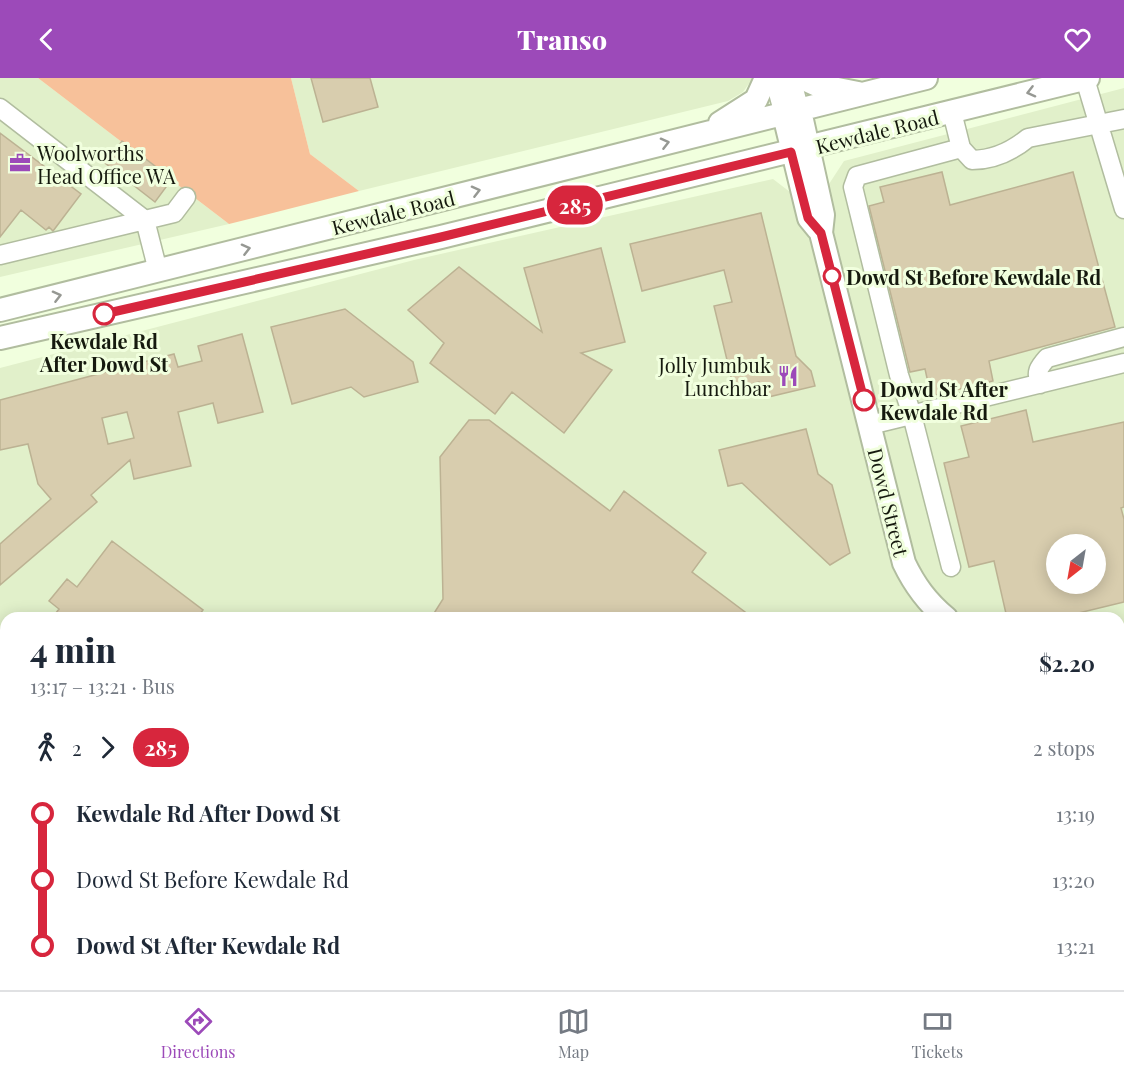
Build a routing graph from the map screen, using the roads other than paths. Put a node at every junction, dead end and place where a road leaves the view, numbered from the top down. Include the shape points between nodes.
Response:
1 (766, 78) edge
2 (774, 78) edge
3 (791, 78) edge
4 (802, 78) edge
5 (926, 78) edge
6 (1087, 78) edge
7 (865, 94) junction
8 (0, 108) edge
9 (952, 112) junction
10 (792, 113) junction
11 (1124, 119) edge
12 (1099, 124) junction
13 (704, 134) junction
14 (961, 148) junction
15 (800, 150) junction
16 (186, 197) dead end
17 (1124, 209) edge
18 (145, 220) junction
19 (0, 255) edge
20 (158, 271) junction
21 (166, 300) junction
22 (0, 310) edge
23 (1124, 337) edge
24 (0, 338) edge
25 (1124, 363) edge
26 (1040, 384) junction
27 (912, 415) junction
28 (870, 425) junction
29 (951, 567) dead end
30 (939, 612) edge

1 - 13 main road via 756,100
2 - 10 street, Dowd Street
3 - 10 street, Dowd Street
4 - 7 main road via 816,86
5 - 7 main road, Kewdale Road
6 -> 9 main road, Kewdale Road
6 - 12 street
7 - 10 main road, Kewdale Road
8 - 18 street
9 - 14 street
9 - 15 main road, Kewdale Road
10 - 13 main road, Kewdale Road
10 - 15 main road, Dowd Street
11 - 12 street
12 - 14 street via 1028,138 988,160 972,160
12 - 17 street
20 -> 13 main road, Kewdale Road
14 - 27 street via 857,176 854,181 860,220
15 - 21 main road, Kewdale Road
15 - 28 main road, Dowd Street via 823,215 821,233
16 - 18 street via 174,213
18 - 19 street
18 - 20 street
20 - 21 main road
22 -> 20 main road, Kewdale Road
21 - 24 main road, Kewdale Road
23 - 26 street via 1047,358 1038,368
25 - 26 street
26 - 27 street
27 - 28 street
27 - 29 street
28 - 30 main road, Dowd Street via 904,563 926,601

